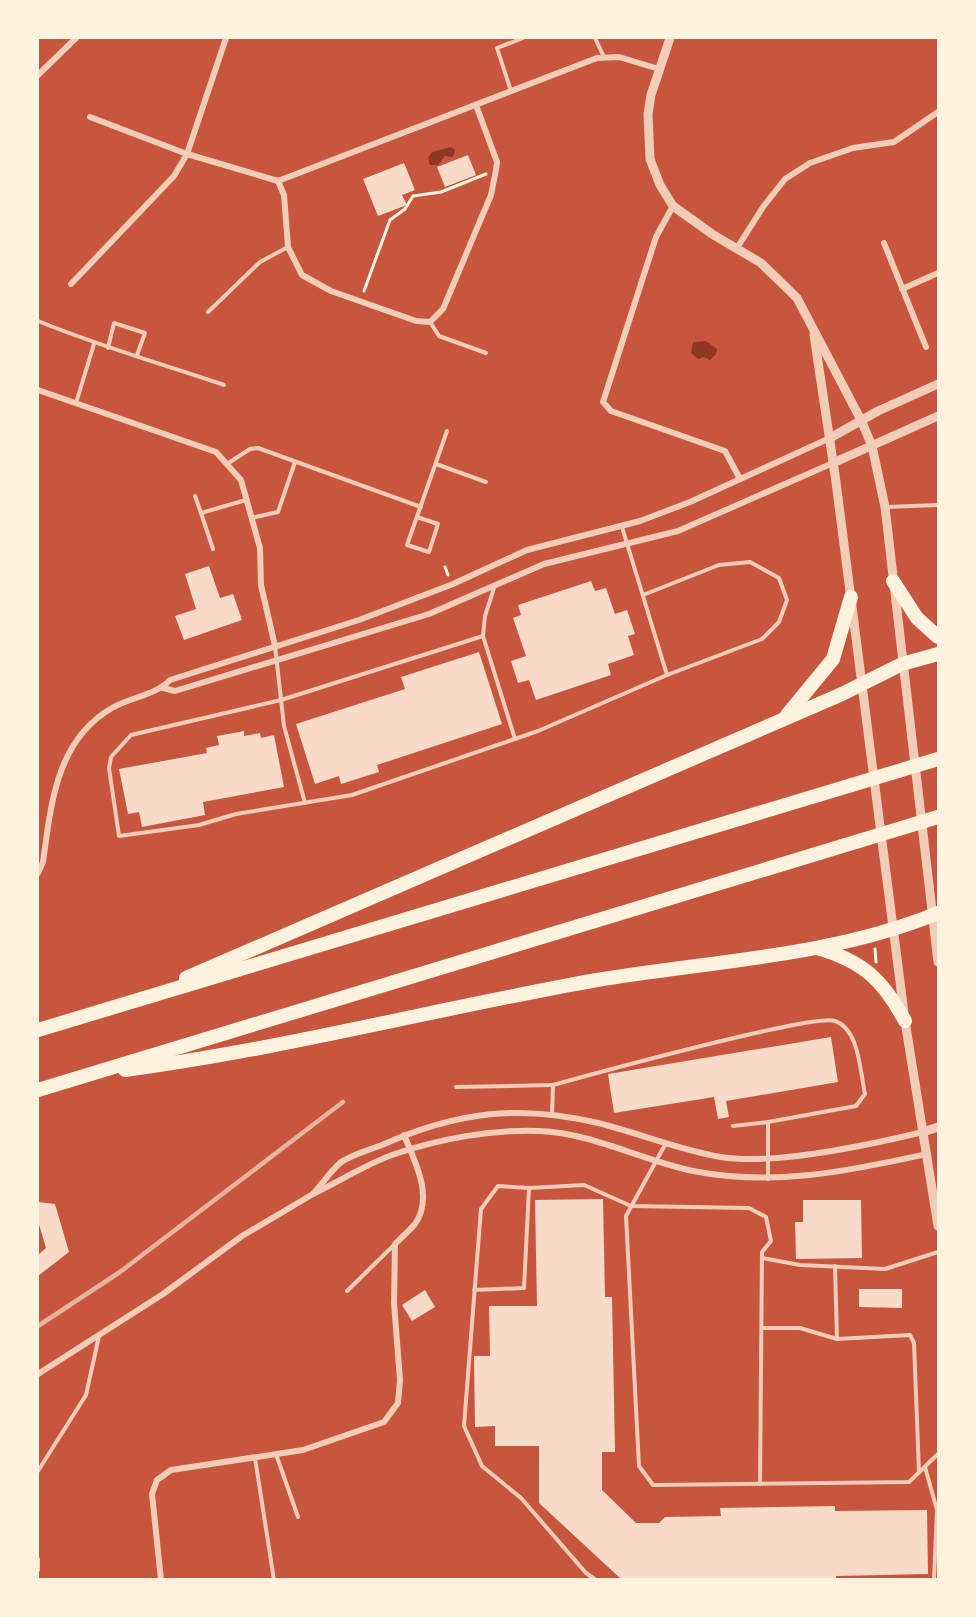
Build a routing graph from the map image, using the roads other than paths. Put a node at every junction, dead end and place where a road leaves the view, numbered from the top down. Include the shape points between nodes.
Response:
1 (76, 38) edge
2 (226, 38) edge
3 (523, 38) edge
4 (594, 38) edge
5 (670, 38) edge
6 (604, 57) junction
7 (659, 69) junction
8 (38, 75) edge
9 (511, 91) junction
10 (476, 105) junction
11 (939, 112) edge
12 (90, 117) dead end
13 (187, 154) junction
14 (278, 181) junction
15 (673, 206) junction
16 (885, 243) dead end
17 (288, 247) junction
18 (736, 248) junction
19 (939, 273) edge
20 (72, 284) dead end
21 (903, 289) junction
22 (208, 312) dead end
23 (38, 321) edge
24 (430, 322) junction
25 (812, 326) junction
26 (94, 344) junction
27 (926, 347) dead end
28 (108, 348) junction
29 (486, 354) dead end
30 (137, 355) junction
31 (939, 384) edge
32 (224, 385) dead end
33 (38, 390) edge
34 (76, 403) junction
35 (939, 416) edge
36 (861, 420) junction
37 (447, 431) dead end
38 (830, 438) junction
39 (872, 446) junction
40 (295, 462) junction
41 (834, 463) junction
42 (227, 464) junction
43 (436, 464) junction
44 (740, 479) junction
45 (486, 482) dead end
46 (195, 496) dead end
47 (246, 500) junction
48 (939, 505) edge
49 (421, 507) junction
50 (885, 507) junction
51 (201, 513) junction
52 (417, 517) junction
53 (251, 518) junction
54 (622, 527) junction
55 (628, 545) junction
56 (213, 549) dead end
57 (893, 580) junction
58 (496, 583) junction
59 (643, 595) junction
60 (851, 597) junction
61 (483, 636) junction
62 (939, 637) edge
63 (275, 646) junction
64 (939, 654) edge
65 (277, 662) junction
66 (902, 664) junction
67 (667, 675) junction
68 (862, 684) junction
69 (163, 688) junction
70 (281, 700) junction
71 (783, 719) junction
72 (515, 739) junction
73 (939, 759) edge
74 (305, 803) junction
75 (939, 817) edge
76 (38, 873) edge
77 (936, 914) edge
78 (893, 930) junction
79 (812, 947) junction
80 (939, 962) edge
81 (122, 1005) junction
82 (905, 1021) junction
83 (38, 1030) edge
84 (84, 1075) junction
85 (553, 1085) junction
86 (456, 1087) dead end
87 (38, 1090) edge
88 (552, 1114) junction
89 (768, 1122) junction
90 (733, 1126) dead end
91 (939, 1127) edge
92 (923, 1132) junction
93 (404, 1135) junction
94 (666, 1143) junction
95 (410, 1150) junction
96 (939, 1151) edge
97 (927, 1154) junction
98 (767, 1158) junction
99 (656, 1161) junction
100 (768, 1179) junction
101 (530, 1188) junction
102 (313, 1194) junction
103 (631, 1206) junction
104 (939, 1226) edge
105 (394, 1244) junction
106 (939, 1252) edge
107 (762, 1258) junction
108 (835, 1266) junction
109 (474, 1290) junction
110 (347, 1291) dead end
111 (762, 1328) junction
112 (99, 1336) junction
113 (837, 1339) junction
114 (38, 1374) edge
115 (276, 1454) junction
116 (939, 1454) edge
117 (255, 1458) junction
118 (925, 1467) junction
119 (38, 1471) edge
120 (919, 1473) junction
121 (760, 1484) junction
122 (298, 1517) dead end
123 (38, 1559) edge
124 (38, 1570) edge
125 (161, 1580) edge
126 (274, 1580) edge
127 (596, 1580) edge
128 (933, 1580) edge

1 - 8 street
2 - 13 street
3 - 9 lane via 497,48
4 - 6 lane
5 - 7 street
6 - 7 street via 634,60
6 - 9 street
7 - 15 street via 651,95 647,133 650,159
9 - 10 street
10 - 14 street
10 - 24 street via 497,162 491,195 443,309
11 - 18 street via 894,142 853,148 810,163 786,179
12 - 13 street
13 - 14 street
13 - 20 street via 174,176
14 - 17 street via 284,195
15 - 18 street
15 - 44 street via 656,237 603,402 611,411 725,451
16 - 21 street
17 - 22 lane via 260,262
17 - 24 street via 302,275 331,291 416,321
18 - 25 street via 786,285
19 - 21 street
21 - 27 street
23 - 26 lane
24 - 29 lane via 439,336
25 - 36 street
25 - 38 street
26 - 28 lane
26 - 34 lane
28 - 30 lane
28 - 30 lane via 114,323 145,333
30 - 32 lane
31 - 36 street
33 - 34 street
34 - 42 street via 216,452
35 - 39 street
36 - 38 street
36 - 39 street
37 - 43 lane
38 - 41 street
38 - 44 street
39 - 41 street
39 - 50 street
40 - 42 lane via 258,448
40 - 49 lane
40 - 53 lane via 278,512
41 - 55 street via 678,531
41 - 60 street
42 - 47 street via 241,480
43 - 45 lane
43 - 49 lane
44 - 54 street
46 - 51 lane
47 - 51 lane
47 - 53 street
48 - 50 lane
49 - 52 lane
50 - 57 street
51 - 56 lane
52 - 52 lane via 438,524 429,552 407,545
53 - 63 street via 260,548 261,585
54 - 55 lane
54 - 63 street via 527,550 360,620
55 - 58 street via 544,564
55 - 59 lane
57 - 62 highway via 917,618
57 - 66 street
58 - 61 lane
58 - 65 street via 429,614
59 - 67 lane
59 - 67 lane via 719,565 750,562 779,578 787,600 779,622 762,639
60 - 68 street
60 - 71 highway via 833,659
61 - 70 lane
61 - 72 lane
63 - 65 lane
63 - 69 street via 170,680
64 - 66 highway
65 - 69 street via 175,691
65 - 70 lane
66 - 68 highway
66 - 77 street
67 - 72 lane
68 - 71 highway
68 - 78 street
69 - 76 street via 112,708 87,726 58,773
70 - 74 lane
70 - 74 lane via 131,735 111,757 109,768 119,836 199,825 236,814
71 - 81 highway
72 - 74 lane via 352,795
73 - 81 highway
75 - 84 highway
77 - 78 highway
77 - 80 street
78 - 79 highway
78 - 82 street
79 - 82 highway via 835,953 870,973 883,984
79 - 84 highway via 482,1001 205,1059
81 - 83 highway
82 - 92 street
84 - 87 highway
85 - 86 lane
85 - 88 lane
85 - 89 lane via 825,1019 836,1021 849,1031 865,1094 862,1101 856,1106
88 - 93 street via 510,1112 471,1116 435,1123
88 - 94 street
89 - 90 lane
89 - 98 lane
91 - 92 street
92 - 97 street
92 - 98 street via 876,1143
93 - 95 street
93 - 102 street via 342,1162
94 - 98 street via 722,1157
94 - 99 lane
95 - 99 street via 470,1136 537,1131 574,1135
95 - 102 street via 393,1154
95 - 105 street via 422,1185 423,1203 415,1223
96 - 97 street
97 - 100 street via 800,1178
97 - 104 street
98 - 100 lane
99 - 100 street via 693,1171
99 - 103 lane
101 - 103 lane via 584,1185
101 - 109 lane via 498,1186 481,1209
101 - 109 lane via 524,1288
102 - 112 street via 242,1236
103 - 107 lane via 749,1208 766,1217 771,1241
103 - 121 lane via 626,1215 639,1466 653,1485
105 - 110 lane
105 - 115 street via 398,1402 384,1422 303,1450
106 - 108 lane via 885,1269
107 - 108 lane
107 - 111 lane
108 - 113 lane
109 - 127 lane via 464,1426 482,1466 521,1498
111 - 113 lane via 800,1328
111 - 121 lane
112 - 114 street
112 - 119 lane via 86,1395
113 - 120 lane via 910,1335 914,1343
115 - 117 street
115 - 122 lane
116 - 118 lane
117 - 125 street via 171,1470 157,1480 152,1494
117 - 126 lane
118 - 120 lane
118 - 128 lane via 937,1510
120 - 121 lane via 909,1482
123 - 124 lane

